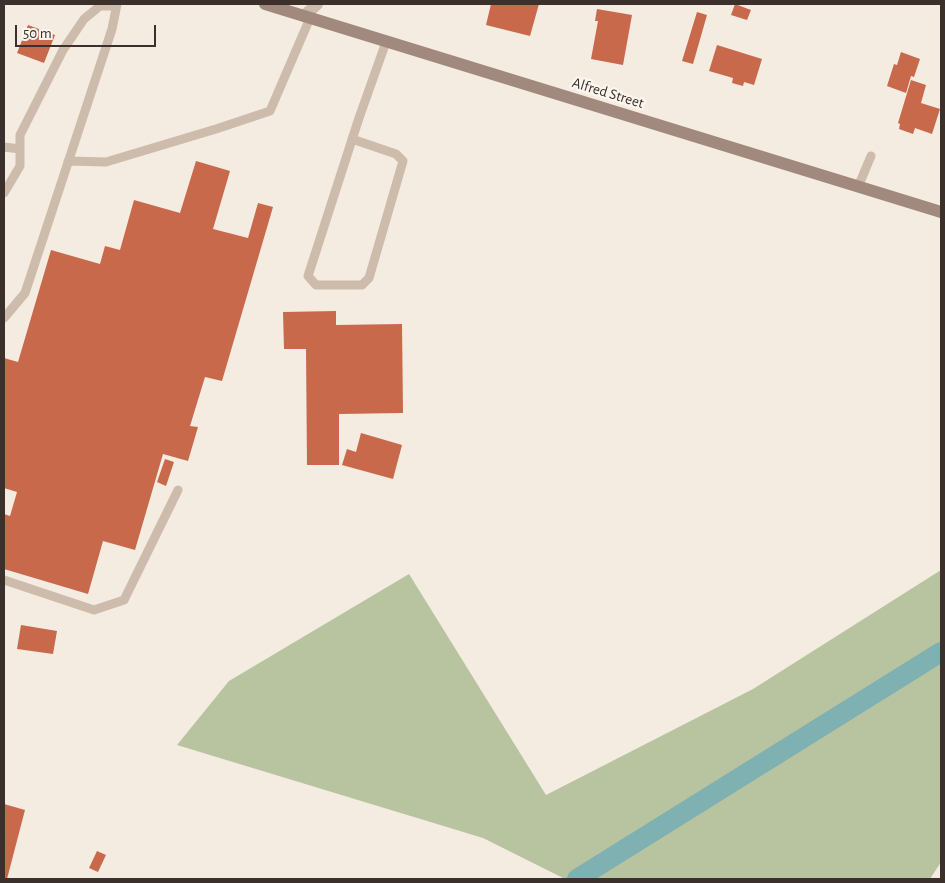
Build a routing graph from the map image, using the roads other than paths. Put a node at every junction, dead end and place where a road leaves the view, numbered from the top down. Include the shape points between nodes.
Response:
1 (265, 4) edge
2 (317, 4) edge
3 (116, 5) edge
4 (307, 17) junction
5 (386, 42) junction
6 (352, 139) junction
7 (4, 147) edge
8 (20, 149) junction
9 (871, 156) dead end
10 (68, 161) junction
11 (858, 186) junction
12 (4, 193) edge
13 (941, 212) edge
14 (4, 318) edge
15 (178, 490) dead end
16 (4, 580) edge

1 - 4 main road, Alfred Street
2 - 4 street
3 - 8 lane via 100,6 84,19 63,50 20,135
3 - 10 lane via 112,29
4 - 5 main road, Alfred Street
4 - 10 lane via 270,111 106,162
5 - 6 lane
5 - 11 main road, Alfred Street
6 - 6 lane via 308,276 316,285 362,286 369,278 403,161 396,154
7 - 8 lane
8 - 12 lane via 20,166
9 - 11 lane
10 - 14 lane via 25,293
11 - 13 main road, Alfred Street
15 - 16 lane via 124,600 94,610

